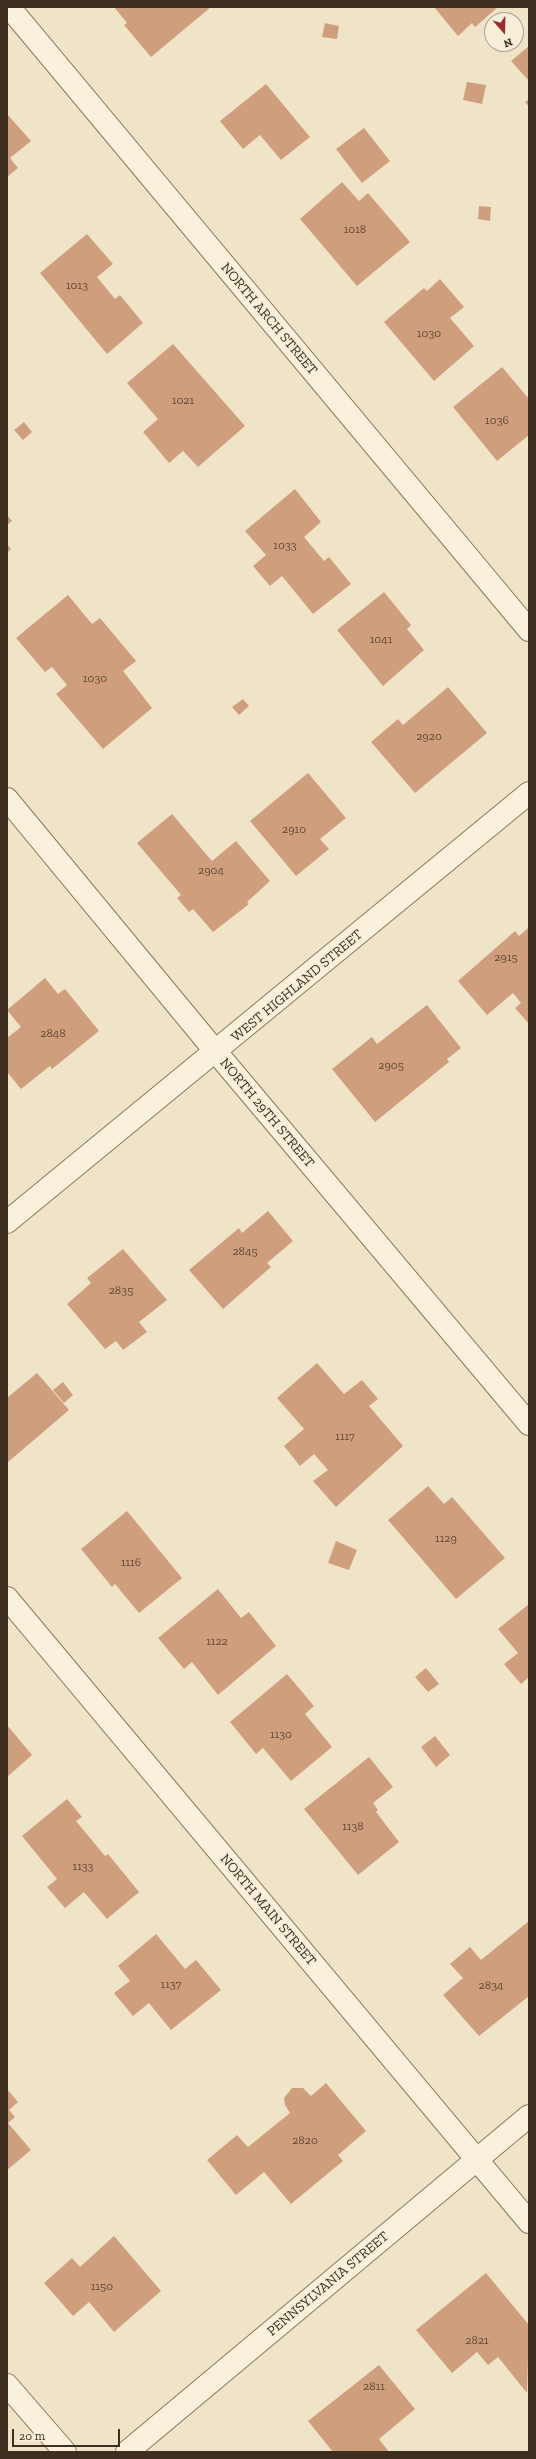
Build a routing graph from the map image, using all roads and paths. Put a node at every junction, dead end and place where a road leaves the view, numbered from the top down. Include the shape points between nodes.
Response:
1 (9, 7) edge
2 (529, 630) edge
3 (529, 793) edge
4 (7, 799) edge
5 (216, 1052) junction
6 (7, 1222) edge
7 (529, 1424) edge
8 (7, 1598) edge
9 (529, 2116) edge
10 (477, 2160) junction
11 (529, 2222) edge
12 (7, 2385) edge
13 (65, 2452) edge
14 (127, 2452) edge

1 - 2 street, NORTH ARCH STREET
3 - 5 street, WEST HIGHLAND STREET
4 - 5 street, NORTH 29TH STREET
5 - 6 street, WEST HIGHLAND STREET
5 - 7 street, NORTH 29TH STREET
8 - 10 street, NORTH MAIN STREET
9 - 10 street, PENNSYLVANIA STREET
10 - 11 street, NORTH MAIN STREET
10 - 14 street, PENNSYLVANIA STREET
12 - 13 street

